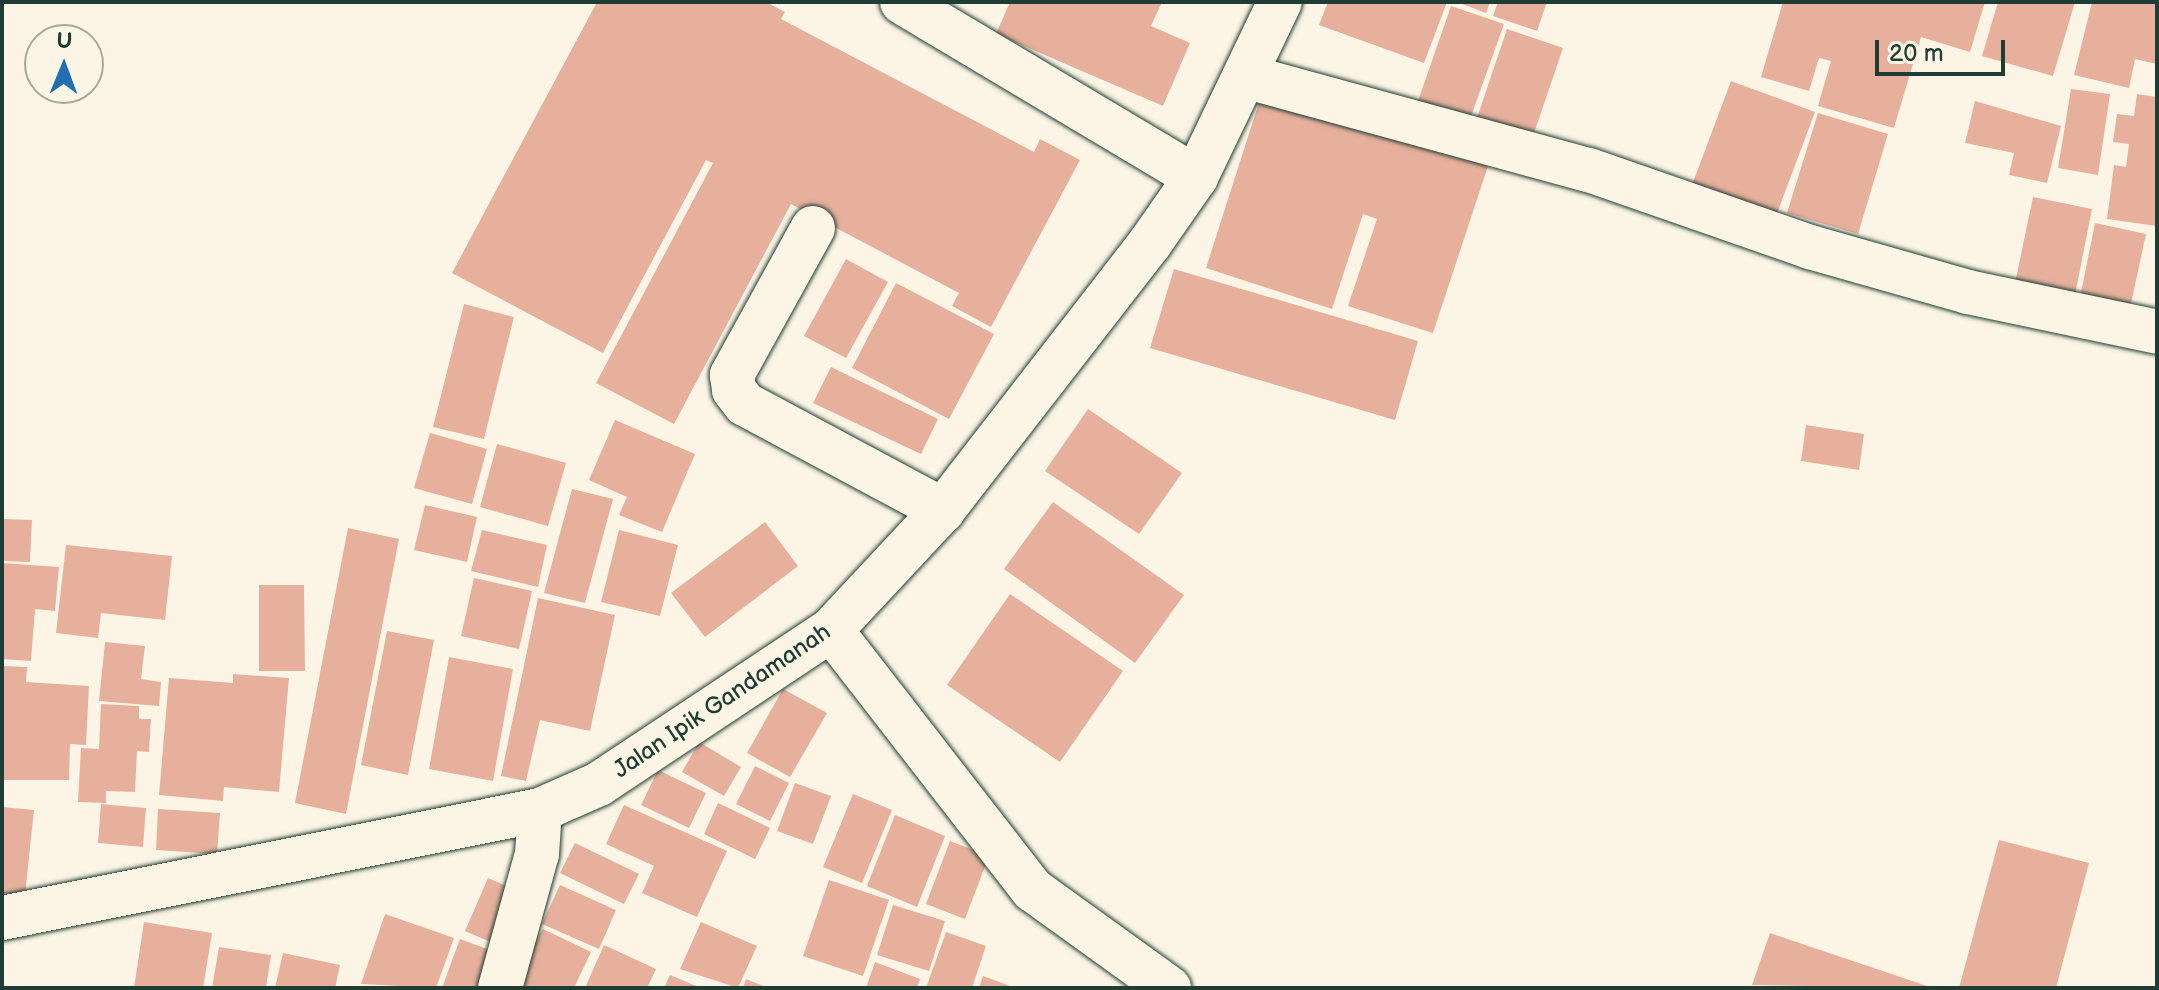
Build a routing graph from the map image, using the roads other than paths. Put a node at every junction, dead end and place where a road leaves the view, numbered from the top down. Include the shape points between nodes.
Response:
1 (902, 2) edge
2 (1280, 2) edge
3 (1248, 77) junction
4 (1196, 177) junction
5 (813, 228) dead end
6 (2157, 332) edge
7 (943, 510) junction
8 (831, 630) junction
9 (540, 810) junction
10 (2, 918) edge
11 (500, 988) edge
12 (1169, 988) edge

1 - 4 street
2 - 3 street, Jalan Ipik Gandamanah
3 - 4 street, Jalan Ipik Gandamanah
3 - 6 street via 1589,170 1941,284
4 - 7 street, Jalan Ipik Gandamanah
5 - 7 street via 732,375 734,390 745,404
7 - 8 street, Jalan Ipik Gandamanah
8 - 9 street, Jalan Ipik Gandamanah via 610,777
8 - 12 street via 1033,890
9 - 10 street, Jalan Ipik Gandamanah
9 - 11 street via 537,854

